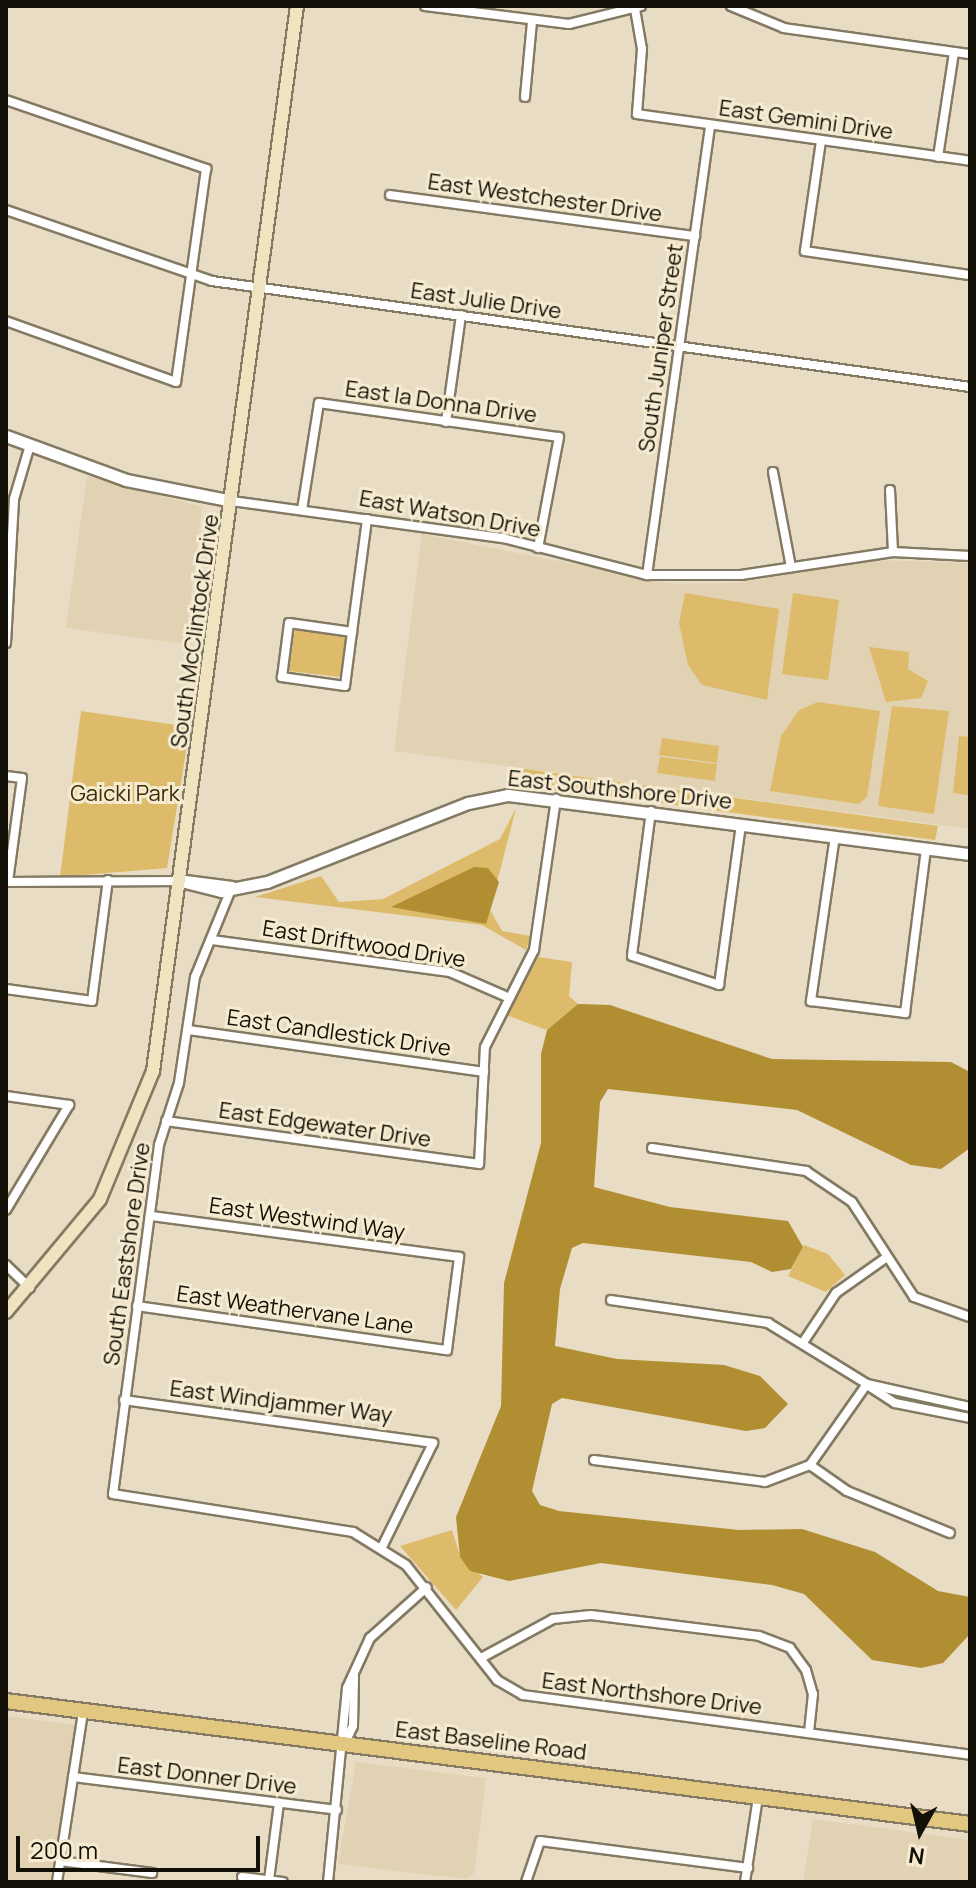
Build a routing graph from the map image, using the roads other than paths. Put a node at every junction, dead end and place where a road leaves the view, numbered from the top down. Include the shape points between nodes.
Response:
1 (297, 6) edge
2 (425, 6) edge
3 (731, 6) edge
4 (638, 8) edge
5 (532, 22) junction
6 (954, 52) junction
7 (970, 54) edge
8 (525, 97) dead end
9 (6, 100) edge
10 (710, 125) junction
11 (821, 141) junction
12 (938, 157) junction
13 (970, 161) edge
14 (390, 195) dead end
15 (6, 210) edge
16 (695, 236) junction
17 (190, 275) junction
18 (970, 275) edge
19 (261, 288) junction
20 (461, 315) junction
21 (6, 321) edge
22 (680, 346) junction
23 (970, 387) edge
24 (446, 422) junction
25 (6, 436) edge
26 (30, 445) junction
27 (773, 472) dead end
28 (890, 490) dead end
29 (232, 501) junction
30 (302, 510) junction
31 (367, 519) junction
32 (10, 536) edge
33 (538, 548) junction
34 (893, 552) junction
35 (970, 556) edge
36 (791, 567) junction
37 (647, 575) junction
38 (352, 632) junction
39 (8, 643) edge
40 (6, 776) edge
41 (556, 799) junction
42 (651, 811) junction
43 (741, 824) junction
44 (835, 836) junction
45 (926, 848) junction
46 (970, 854) edge
47 (108, 880) junction
48 (181, 881) junction
49 (7, 882) edge
50 (232, 887) junction
51 (212, 940) junction
52 (6, 989) edge
53 (505, 996) junction
54 (189, 1030) junction
55 (484, 1072) junction
56 (6, 1096) edge
57 (166, 1121) junction
58 (652, 1148) dead end
59 (6, 1210) edge
60 (150, 1216) junction
61 (884, 1259) junction
62 (6, 1265) edge
63 (31, 1289) junction
64 (611, 1300) dead end
65 (137, 1306) junction
66 (6, 1312) edge
67 (970, 1317) edge
68 (804, 1341) junction
69 (447, 1350) joint
70 (867, 1384) junction
71 (124, 1400) junction
72 (970, 1407) edge
73 (970, 1418) edge
74 (594, 1460) dead end
75 (810, 1465) junction
76 (113, 1494) joint
77 (950, 1533) dead end
78 (382, 1547) junction
79 (427, 1587) junction
80 (481, 1658) junction
81 (6, 1701) edge
82 (83, 1712) junction
83 (809, 1733) junction
84 (344, 1745) junction
85 (970, 1755) edge
86 (73, 1777) junction
87 (758, 1797) junction
88 (279, 1803) junction
89 (337, 1810) junction
90 (970, 1824) edge
91 (60, 1861) junction
92 (748, 1868) junction
93 (152, 1873) dead end
94 (242, 1877) dead end
95 (269, 1880) junction
96 (57, 1882) edge
97 (283, 1882) edge
98 (328, 1882) edge
99 (526, 1882) edge
100 (745, 1882) edge

1 - 19 main road, South McClintock Drive
2 - 5 street
3 - 6 street via 784,28
4 - 5 street via 569,24
4 - 10 street, East Gemini Drive via 642,49 637,114
5 - 8 street
6 - 7 street
6 - 12 street
9 - 17 street via 206,169
10 - 11 street, East Gemini Drive
10 - 16 street, South Juniper Street
11 - 12 street, East Gemini Drive
11 - 18 street via 805,251
12 - 13 street, East Gemini Drive
14 - 16 street, East Westchester Drive
15 - 17 street, East Julie Drive
16 - 22 street, South Juniper Street
17 - 19 street, East Julie Drive
17 - 21 street via 176,382
19 - 20 street, East Julie Drive
19 - 29 main road, South McClintock Drive
20 - 22 street, East Julie Drive
20 - 24 street
22 - 23 street, East Julie Drive
22 - 37 street, South Juniper Street
24 - 30 street, East la Donna Drive via 319,403
24 - 33 street, East la Donna Drive via 559,437
25 - 26 street, East Watson Drive
26 - 29 street, East Watson Drive via 126,480
26 - 32 street via 18,474
27 - 36 street
28 - 34 street
29 - 30 street, East Watson Drive
29 - 48 main road, South McClintock Drive
30 - 31 street, East Watson Drive
31 - 33 street, East Watson Drive
31 - 38 street
32 - 39 street
33 - 37 street, East Watson Drive
34 - 35 street, East Watson Drive
34 - 36 street, East Watson Drive
36 - 37 street, East Watson Drive via 726,577
38 - 38 street via 289,623 282,677 345,686
40 - 49 street via 22,778
41 - 42 street, East Southshore Drive
41 - 50 street, East Southshore Drive via 508,795 468,803 299,873
41 - 53 street via 534,950
42 - 43 street, East Southshore Drive
42 - 43 street via 632,956 719,985
43 - 44 street, East Southshore Drive
44 - 45 street, East Southshore Drive
44 - 45 street via 811,1001 905,1013
45 - 46 street, East Southshore Drive
47 - 48 street
47 - 49 street
47 - 52 street via 92,1001
48 - 50 street, East Southshore Drive
48 - 63 main road, South McClintock Drive via 158,1050 140,1116 89,1217
50 - 51 street, South Eastshore Drive
51 - 53 street, East Driftwood Drive via 450,972
51 - 54 street, South Eastshore Drive via 195,977
53 - 55 street via 488,1035
54 - 55 street, East Candlestick Drive
54 - 57 street, South Eastshore Drive
55 - 57 street, East Edgewater Drive via 479,1164
56 - 59 street via 69,1105
57 - 60 street, South Eastshore Drive
58 - 61 street via 806,1171 852,1202
60 - 65 street, South Eastshore Drive
60 - 69 street, East Westwind Way via 459,1257
61 - 67 street via 914,1297
61 - 68 street via 836,1293
62 - 63 street
63 - 66 main road, South McClintock Drive
64 - 68 street via 732,1313
65 - 69 street, East Weathervane Lane
65 - 71 street, South Eastshore Drive
68 - 70 street
70 - 72 street
70 - 73 street via 895,1403
70 - 75 street
71 - 76 street, South Eastshore Drive
71 - 78 street, East Windjammer Way via 433,1443
74 - 75 street via 734,1482 765,1482
75 - 77 street via 847,1491
76 - 78 street, East Northshore Drive via 322,1522
78 - 79 street, East Northshore Drive
79 - 80 street, East Northshore Drive
79 - 84 street via 370,1638 354,1677
80 - 83 street, East Northshore Drive via 497,1680 523,1695
80 - 83 street via 522,1631 591,1615 759,1636 790,1648 806,1670 813,1694
81 - 82 main road, East Baseline Road
82 - 84 main road, East Baseline Road
82 - 86 street
83 - 85 street, East Northshore Drive
84 - 87 main road, East Baseline Road
84 - 89 street
86 - 88 street, East Donner Drive
86 - 91 street
87 - 90 main road, East Baseline Road
87 - 92 street
88 - 89 street, East Donner Drive
88 - 95 street
89 - 98 street
91 - 93 street
91 - 96 street
92 - 99 street via 540,1841
92 - 100 street
94 - 95 street
95 - 97 street

